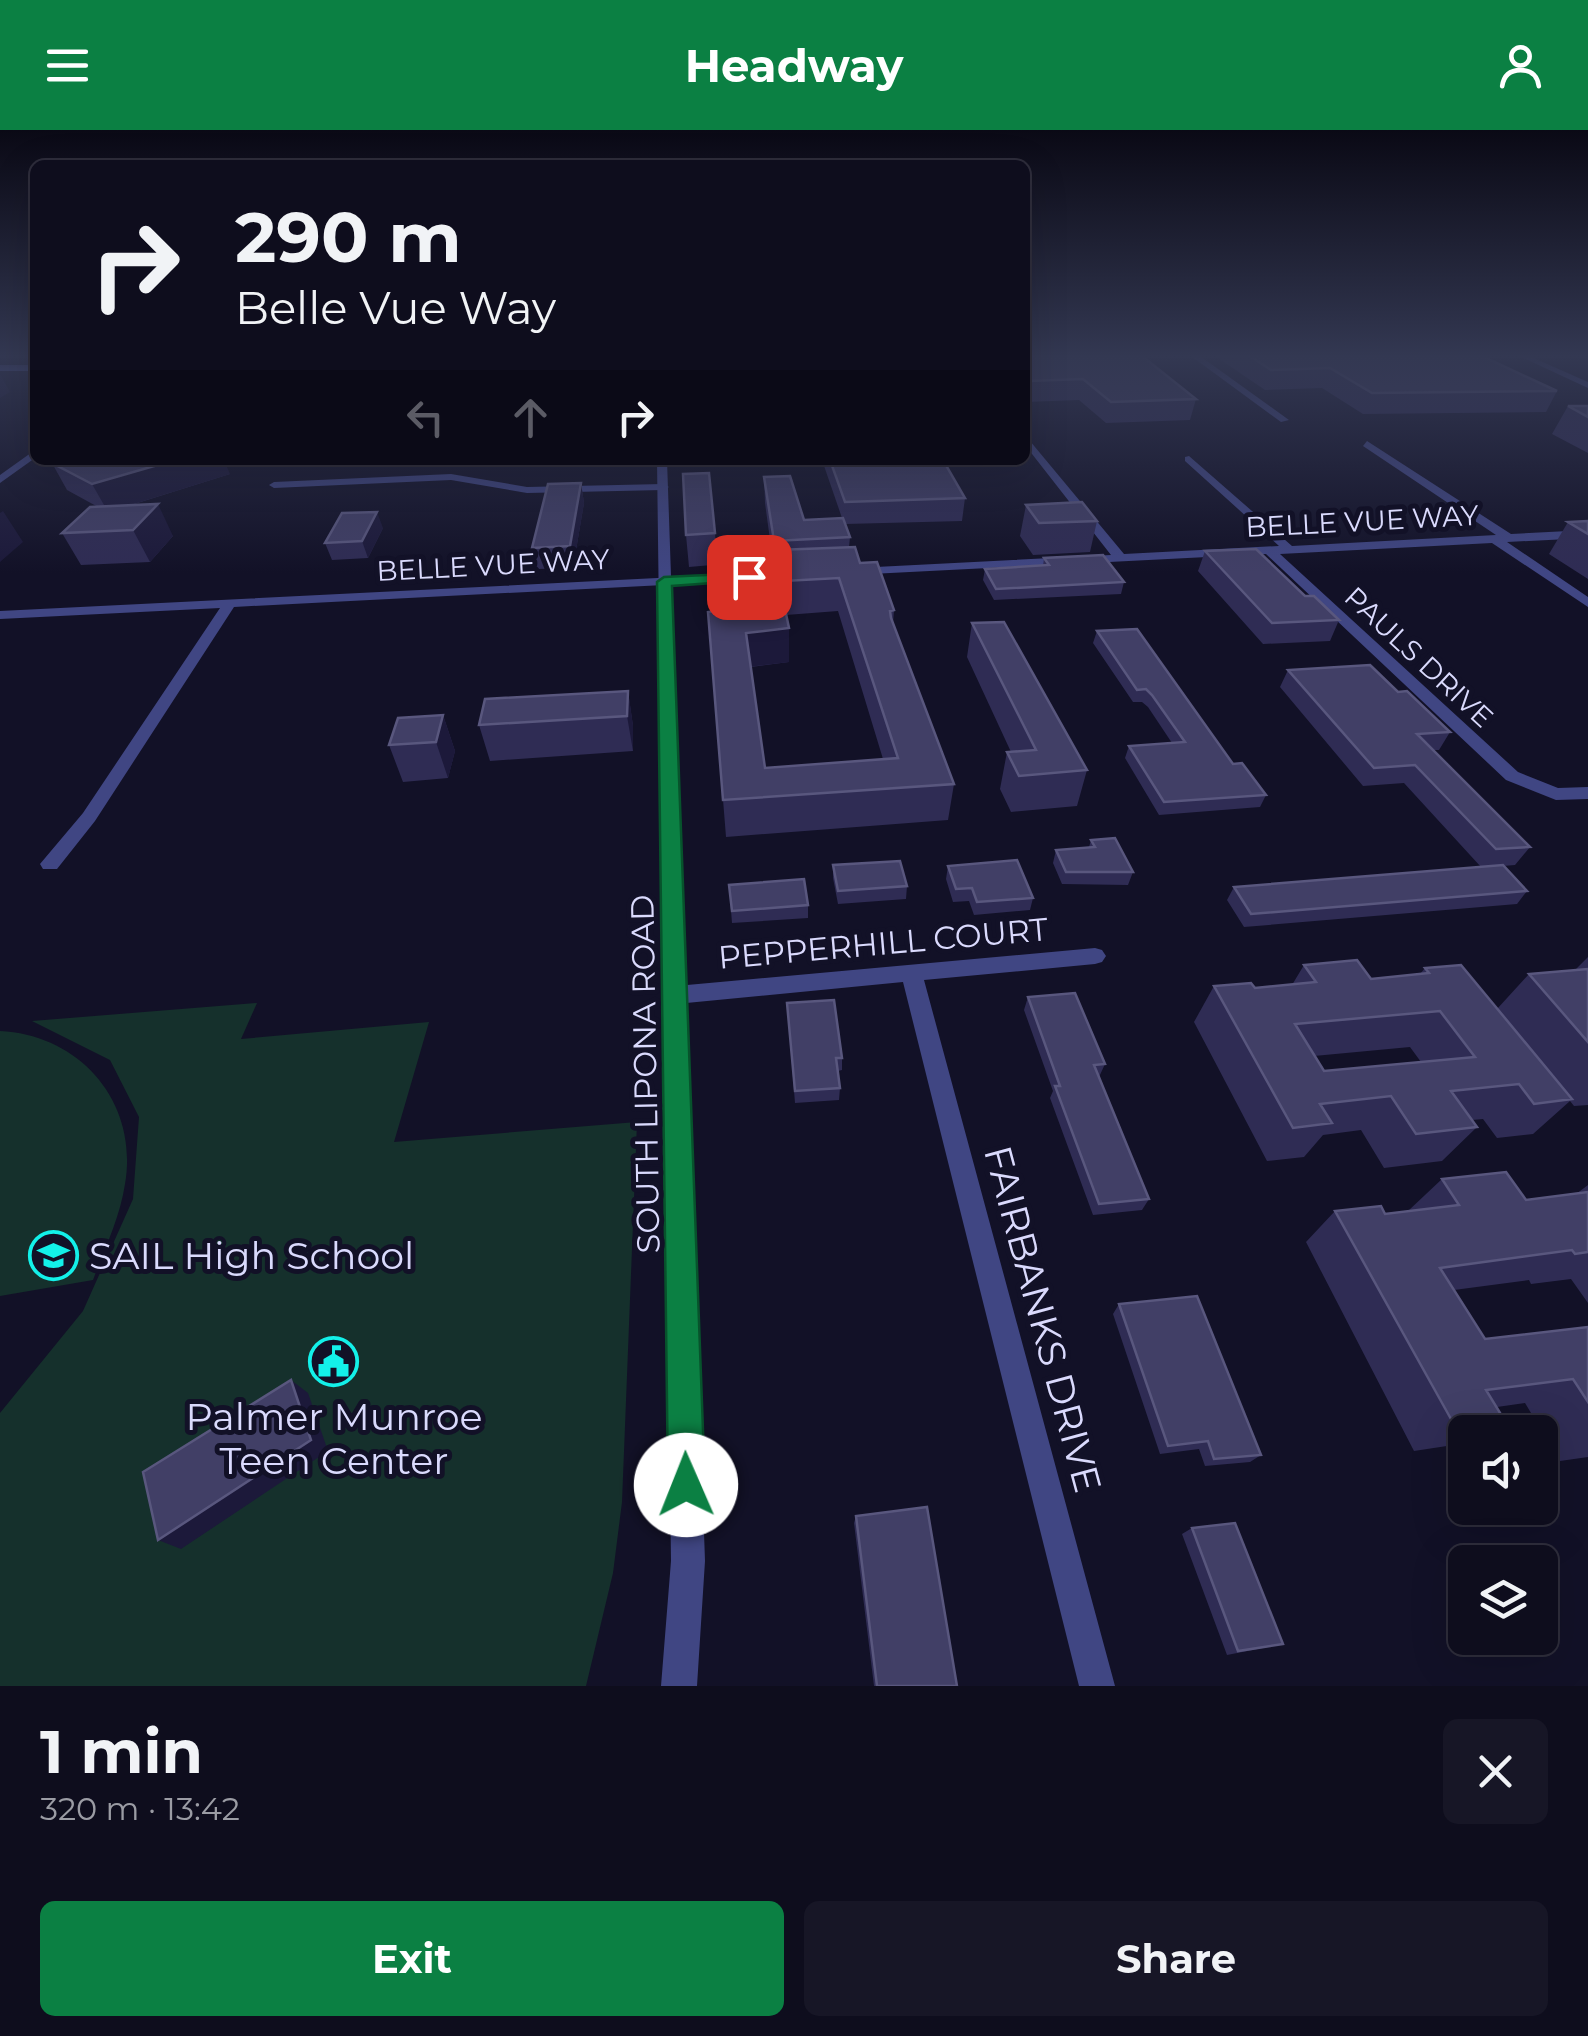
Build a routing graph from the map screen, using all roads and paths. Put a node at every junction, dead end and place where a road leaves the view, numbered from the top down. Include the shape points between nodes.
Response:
1 (1030, 444) edge
2 (1367, 444) dead end
3 (30, 457) edge
4 (1189, 458) dead end
5 (439, 465) edge
6 (662, 465) edge
7 (434, 477) junction
8 (0, 480) edge
9 (274, 485) dead end
10 (663, 487) junction
11 (1588, 534) edge
12 (1501, 538) junction
13 (1270, 550) junction
14 (1290, 550) junction
15 (1120, 558) junction
16 (844, 572) edge
17 (749, 577) edge
18 (664, 582) junction
19 (1588, 603) edge
20 (229, 604) junction
21 (0, 615) edge
22 (1588, 793) edge
23 (50, 864) dead end
24 (1095, 956) dead end
25 (911, 973) junction
26 (676, 995) junction
27 (679, 1686) edge
28 (1097, 1686) edge

1 - 15 street
2 - 12 street
3 - 8 street
4 - 14 street
5 - 7 street
6 - 10 street, SOUTH LIPONA ROAD
7 - 9 street
7 - 10 street via 526,490
10 - 18 street, SOUTH LIPONA ROAD
11 - 12 street, BELLE VUE WAY
12 - 14 street, BELLE VUE WAY
12 - 19 street
13 - 14 street, BELLE VUE WAY
13 - 15 street, BELLE VUE WAY
13 - 22 street, PAULS DRIVE via 1496,763 1541,790
15 - 16 street, BELLE VUE WAY
17 - 18 street, BELLE VUE WAY
18 - 20 street, BELLE VUE WAY
18 - 26 street, SOUTH LIPONA ROAD
20 - 21 street, BELLE VUE WAY
20 - 23 street via 89,817
24 - 25 street, PEPPERHILL COURT
25 - 26 street, PEPPERHILL COURT
25 - 28 street, FAIRBANKS DRIVE
26 - 27 street, SOUTH LIPONA ROAD via 688,1561

